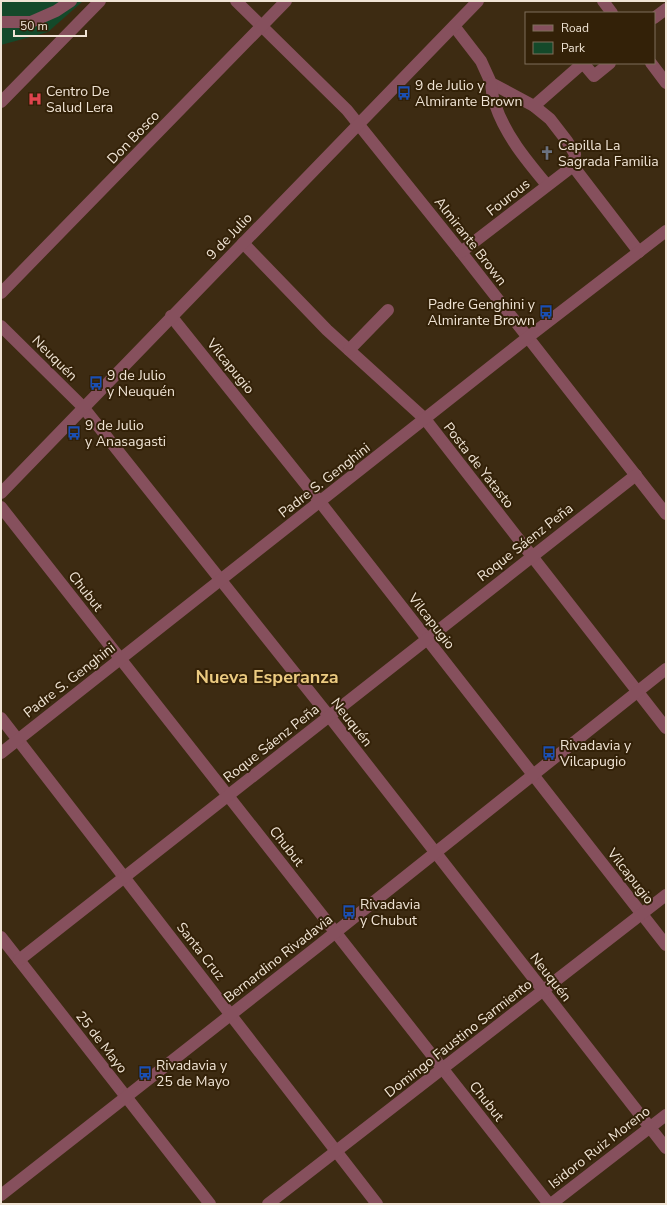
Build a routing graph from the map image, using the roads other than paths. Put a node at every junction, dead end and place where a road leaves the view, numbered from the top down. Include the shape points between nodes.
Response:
1 (71, 1) edge
2 (100, 1) edge
3 (236, 1) edge
4 (286, 1) edge
5 (478, 1) edge
6 (603, 1) edge
7 (666, 9) edge
8 (611, 12) edge
9 (655, 17) edge
10 (1, 22) edge
11 (263, 26) junction
12 (454, 26) junction
13 (582, 64) edge
14 (584, 64) edge
15 (609, 64) edge
16 (652, 64) edge
17 (491, 83) junction
18 (666, 83) edge
19 (1, 102) edge
20 (534, 106) junction
21 (358, 124) junction
22 (573, 166) junction
23 (547, 185) junction
24 (666, 231) edge
25 (243, 243) junction
26 (461, 252) junction
27 (639, 252) junction
28 (1, 293) edge
29 (388, 310) dead end
30 (171, 316) junction
31 (1, 326) edge
32 (527, 338) junction
33 (349, 350) junction
34 (83, 407) junction
35 (424, 419) junction
36 (636, 475) junction
37 (1, 493) edge
38 (662, 500) edge
39 (320, 502) junction
40 (1, 507) edge
41 (666, 514) edge
42 (531, 557) junction
43 (221, 580) junction
44 (427, 639) junction
45 (121, 659) junction
46 (666, 669) edge
47 (637, 691) junction
48 (329, 716) junction
49 (1, 718) edge
50 (666, 728) edge
51 (18, 740) junction
52 (1, 753) edge
53 (534, 775) junction
54 (228, 795) junction
55 (435, 853) junction
56 (125, 877) junction
57 (666, 895) edge
58 (642, 914) junction
59 (336, 932) junction
60 (1, 936) edge
61 (666, 945) edge
62 (19, 960) junction
63 (543, 991) junction
64 (231, 1014) junction
65 (443, 1068) junction
66 (126, 1096) junction
67 (666, 1115) edge
68 (650, 1127) junction
69 (666, 1148) edge
70 (337, 1151) junction
71 (1, 1195) edge
72 (210, 1204) edge
73 (268, 1204) edge
74 (377, 1204) edge
75 (550, 1204) edge

1 - 10 street via 31,22
2 - 19 street
3 - 11 street, Almirante Brown
4 - 11 street, Don Bosco
5 - 12 street, 9 de Julio
6 - 8 street
7 - 9 street
11 - 21 street, Almirante Brown
11 - 28 street, Don Bosco
12 - 17 street via 481,61
12 - 21 street, 9 de Julio
13 - 20 street
14 - 15 street via 594,76
16 - 18 street
17 - 20 street
17 - 23 street via 494,104 503,123 518,148
20 - 22 street via 550,119 567,141 575,154
21 - 25 street, 9 de Julio
21 - 26 street, Almirante Brown
22 - 23 street, Fourous
22 - 27 street
23 - 26 street, Fourous
24 - 27 street, Padre S. Genghini
25 - 30 street, 9 de Julio
25 - 33 street, Posta de Yatasto
26 - 32 street, Almirante Brown
27 - 32 street, Padre S. Genghini
29 - 33 street
30 - 34 street, 9 de Julio
30 - 39 street, Vilcapugio
31 - 34 street, Neuquén
32 - 35 street, Padre S. Genghini
32 - 36 street, Almirante Brown
33 - 35 street, Posta de Yatasto
34 - 37 street, 9 de Julio
34 - 43 street, Neuquén
35 - 39 street, Padre S. Genghini
35 - 42 street, Posta de Yatasto
36 - 38 street, Almirante Brown
36 - 42 street, Roque Sáenz Peña
38 - 41 street, Almirante Brown
39 - 43 street, Padre S. Genghini
39 - 44 street, Vilcapugio
40 - 45 street, Chubut
42 - 44 street, Roque Sáenz Peña
42 - 47 street, Posta de Yatasto
43 - 45 street, Padre S. Genghini
43 - 48 street, Neuquén
44 - 48 street, Roque Sáenz Peña
44 - 53 street, Vilcapugio
45 - 51 street, Padre S. Genghini
45 - 54 street, Chubut
46 - 47 street, Bernardino Rivadavia
47 - 50 street, Posta de Yatasto
47 - 53 street, Bernardino Rivadavia
48 - 54 street, Roque Sáenz Peña
48 - 55 street, Neuquén
49 - 51 street, Santa Cruz
51 - 52 street, Padre S. Genghini
51 - 56 street, Santa Cruz
53 - 55 street, Bernardino Rivadavia
53 - 58 street, Vilcapugio
54 - 56 street, Roque Sáenz Peña
54 - 59 street, Chubut
55 - 59 street, Bernardino Rivadavia
55 - 63 street, Neuquén
56 - 62 street, Roque Sáenz Peña
56 - 64 street, Santa Cruz
57 - 58 street, Domingo Faustino Sarmiento
58 - 61 street, Vilcapugio
58 - 63 street, Domingo Faustino Sarmiento
59 - 64 street, Bernardino Rivadavia
59 - 65 street, Chubut
60 - 62 street, 25 de Mayo
62 - 66 street, 25 de Mayo
63 - 65 street, Domingo Faustino Sarmiento
63 - 68 street, Neuquén
64 - 66 street, Bernardino Rivadavia
64 - 70 street, Santa Cruz
65 - 70 street, Domingo Faustino Sarmiento
65 - 75 street, Chubut
66 - 71 street, Bernardino Rivadavia
66 - 72 street, 25 de Mayo
67 - 68 street, Isidoro Ruiz Moreno
68 - 69 street, Neuquén
68 - 75 street, Isidoro Ruiz Moreno
70 - 73 street, Domingo Faustino Sarmiento
70 - 74 street, Santa Cruz

